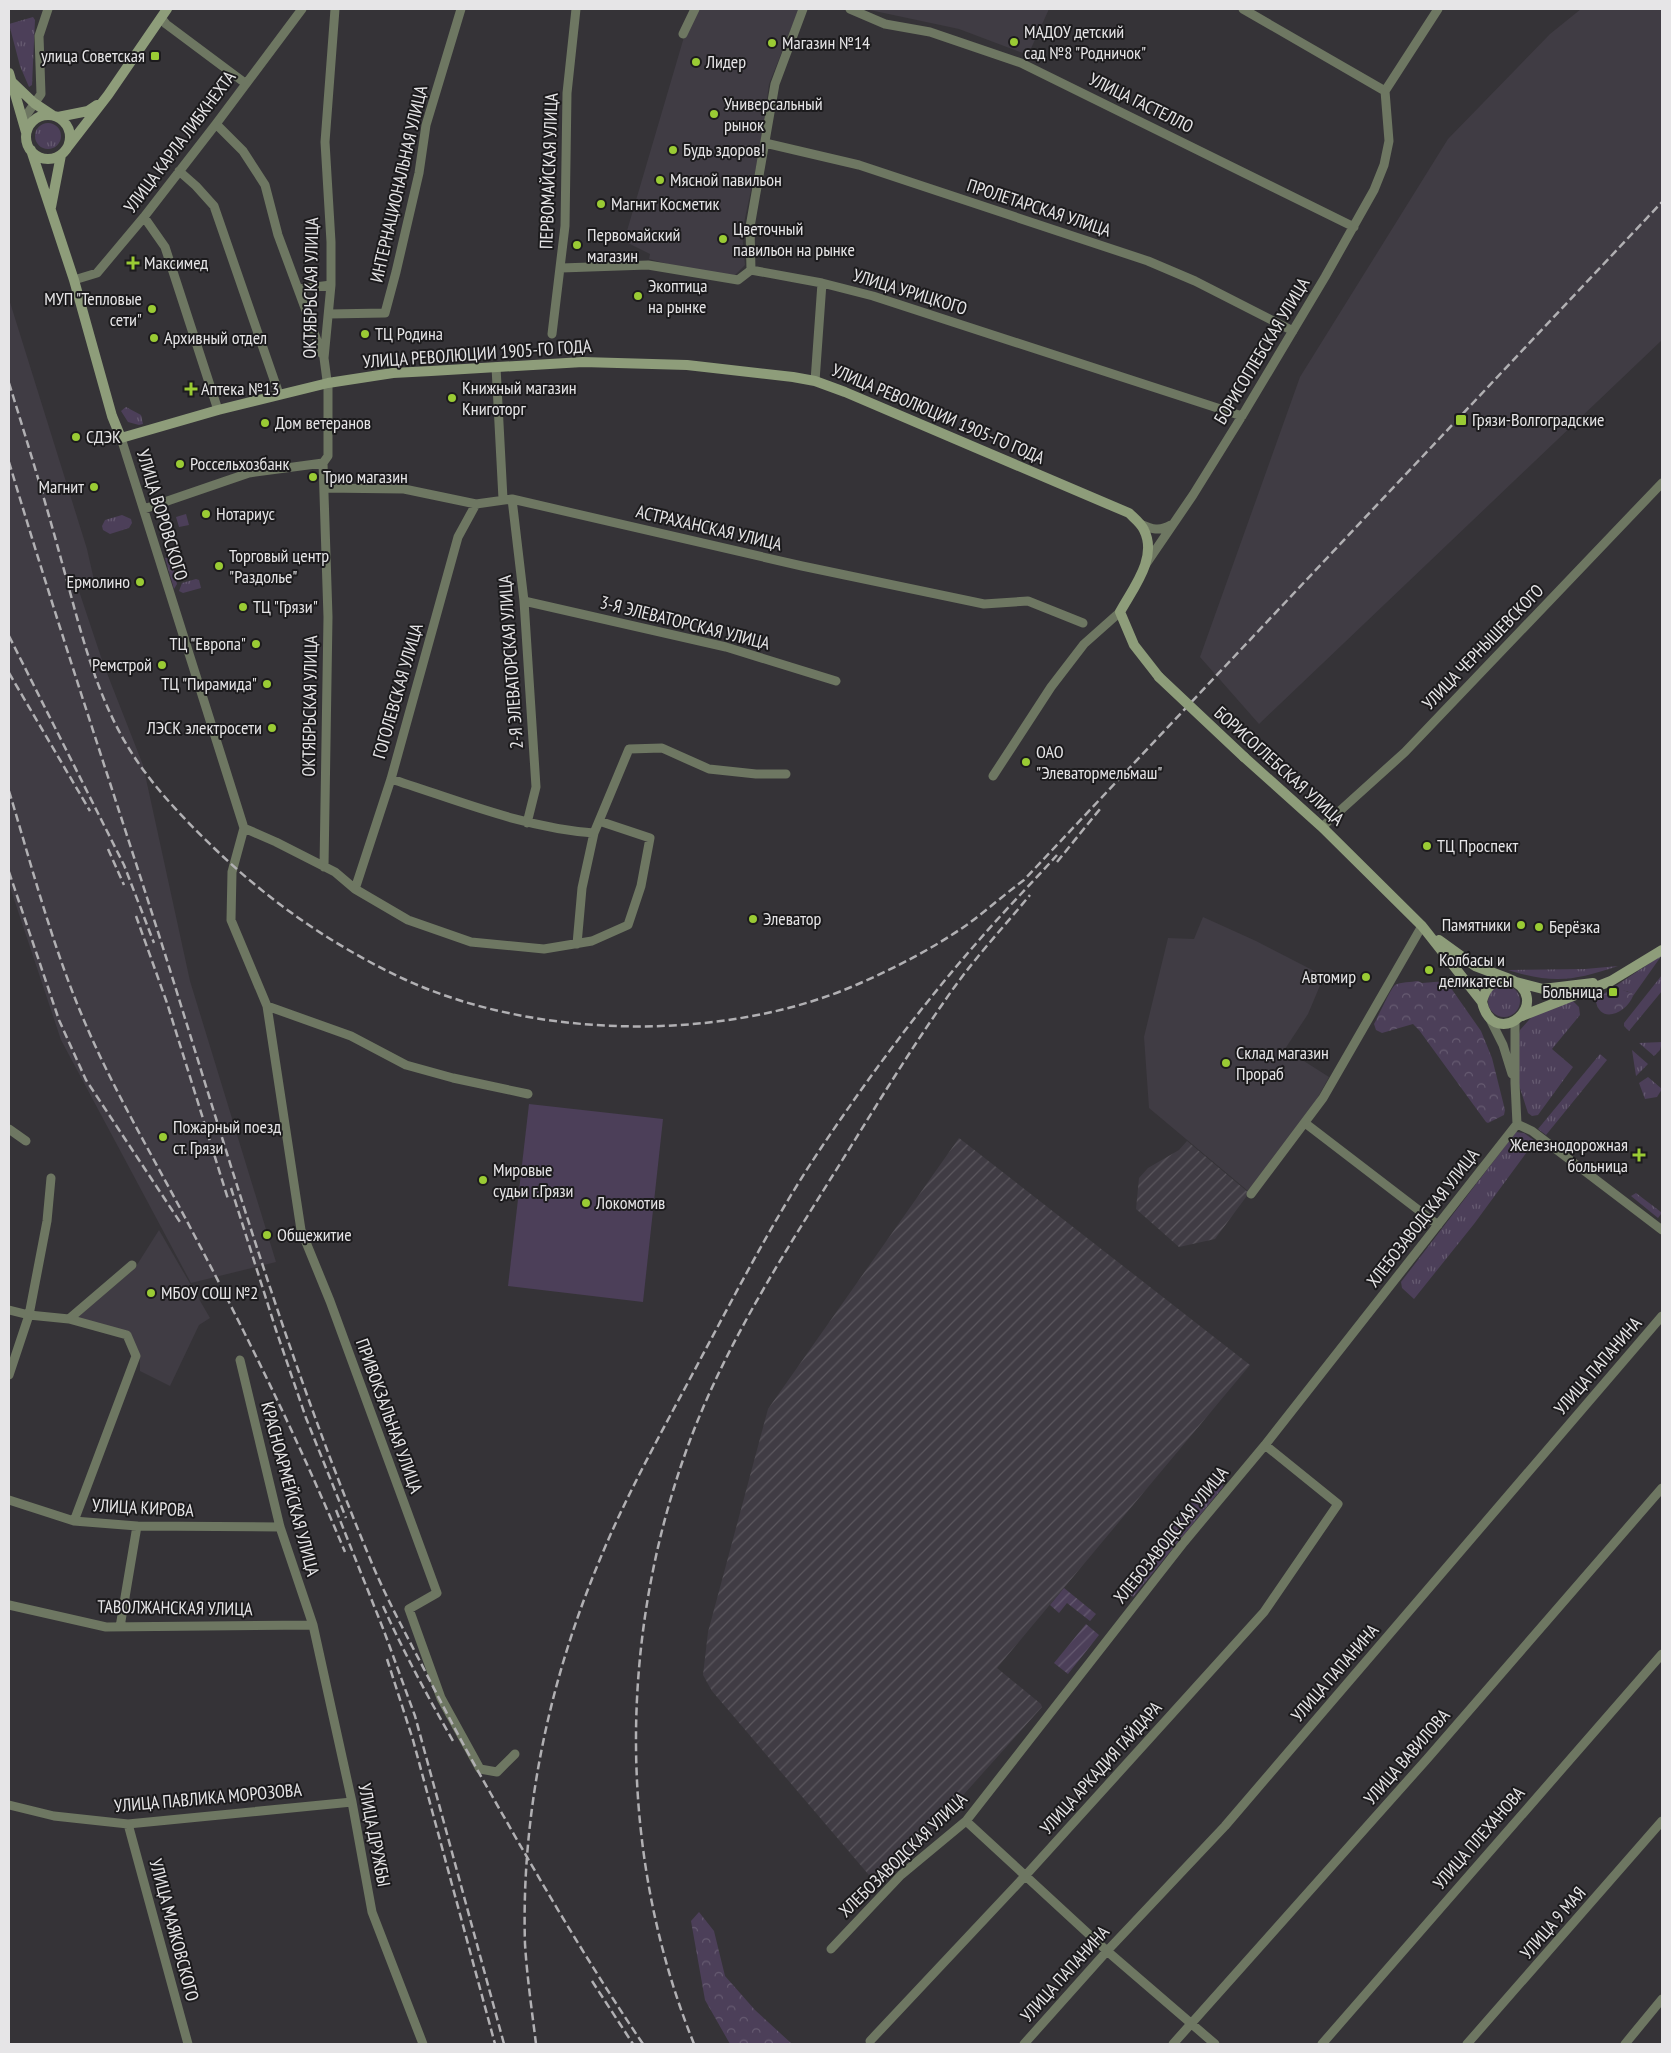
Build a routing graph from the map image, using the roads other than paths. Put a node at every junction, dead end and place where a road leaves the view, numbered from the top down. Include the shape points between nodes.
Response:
1 (48, 9) edge
2 (167, 9) edge
3 (302, 9) edge
4 (335, 9) edge
5 (462, 9) edge
6 (576, 9) edge
7 (695, 9) edge
8 (802, 9) edge
9 (850, 9) edge
10 (1243, 9) edge
11 (1438, 9) edge
12 (161, 18) junction
13 (683, 34) dead end
14 (10, 77) edge
15 (245, 83) junction
16 (1385, 91) junction
17 (102, 102) junction
18 (34, 103) junction
19 (55, 116) junction
20 (23, 120) junction
21 (216, 124) junction
22 (26, 132) junction
23 (765, 143) junction
24 (31, 150) junction
25 (64, 151) junction
26 (179, 171) junction
27 (51, 211) junction
28 (144, 217) junction
29 (1354, 227) junction
30 (561, 268) junction
31 (751, 270) junction
32 (74, 280) junction
33 (822, 283) junction
34 (331, 285) junction
35 (299, 289) junction
36 (329, 314) junction
37 (1293, 332) junction
38 (552, 334) dead end
39 (324, 358) junction
40 (496, 367) junction
41 (815, 381) junction
42 (328, 383) junction
43 (279, 394) junction
44 (218, 410) junction
45 (1242, 416) junction
46 (121, 438) junction
47 (323, 463) junction
48 (1662, 483) edge
49 (324, 488) junction
50 (508, 499) junction
51 (476, 504) junction
52 (144, 510) junction
53 (1140, 524) junction
54 (1173, 524) junction
55 (1146, 564) junction
56 (524, 601) junction
57 (1120, 612) junction
58 (1083, 623) dead end
59 (836, 681) dead end
60 (786, 774) dead end
61 (993, 776) dead end
62 (391, 779) junction
63 (599, 821) junction
64 (527, 822) junction
65 (1322, 827) junction
66 (244, 828) junction
67 (594, 833) junction
68 (324, 867) junction
69 (355, 889) junction
70 (1422, 926) junction
71 (1430, 934) junction
72 (577, 944) junction
73 (1662, 950) edge
74 (1511, 980) junction
75 (1611, 981) junction
76 (1482, 1002) junction
77 (267, 1006) junction
78 (1490, 1019) junction
79 (1518, 1019) junction
80 (1515, 1083) junction
81 (528, 1094) dead end
82 (1305, 1123) junction
83 (1517, 1124) junction
84 (9, 1129) edge
85 (26, 1141) dead end
86 (51, 1178) dead end
87 (1251, 1194) dead end
88 (1438, 1225) junction
89 (1662, 1230) edge
90 (132, 1265) dead end
91 (9, 1310) edge
92 (28, 1315) junction
93 (1662, 1316) edge
94 (69, 1319) junction
95 (240, 1360) dead end
96 (9, 1375) edge
97 (1265, 1445) junction
98 (1662, 1488) edge
99 (9, 1500) edge
100 (74, 1521) junction
101 (137, 1526) junction
102 (280, 1527) junction
103 (9, 1606) edge
104 (313, 1625) junction
105 (120, 1627) junction
106 (1662, 1654) edge
107 (514, 1754) dead end
108 (352, 1802) junction
109 (9, 1805) edge
110 (966, 1821) junction
111 (1662, 1821) edge
112 (128, 1824) junction
113 (1026, 1875) junction
114 (831, 1949) dead end
115 (1107, 1952) junction
116 (1662, 2000) edge
117 (1191, 2024) junction
118 (870, 2041) dead end
119 (188, 2044) edge
120 (423, 2044) edge
121 (1024, 2044) edge
122 (1173, 2044) edge
123 (1215, 2044) edge
124 (1322, 2044) edge
125 (1467, 2044) edge
126 (1625, 2044) edge

1 - 18 street via 39,36 41,94
2 - 12 street
3 - 15 street, УЛИЦА КАРЛА ЛИБКНЕХТА
4 - 34 street, ОКТЯБРЬСКАЯ УЛИЦА via 325,142
5 - 36 street, ИНТЕРНАЦИОНАЛЬНАЯ УЛИЦА via 426,125 419,173 385,312
6 - 30 street, ПЕРВОМАЙСКАЯ УЛИЦА via 567,94 565,226
7 - 13 street
8 - 23 street via 775,84
9 - 29 street, УЛИЦА ГАСТЕЛЛО via 885,24 930,32 1021,63
10 - 16 street
11 - 16 street
12 - 15 street
12 - 17 street
14 - 18 street
14 - 20 street
15 - 21 street, УЛИЦА КАРЛА ЛИБКНЕХТА
16 - 29 street, БОРИСОГЛЕБСКАЯ УЛИЦА via 1389,141 1384,164
17 - 19 street via 88,111
17 - 25 street
18 - 19 street
18 - 20 street
19 - 22 street via 35,118
19 - 25 street via 67,125 69,131
20 - 22 street
21 - 26 street, УЛИЦА КАРЛА ЛИБКНЕХТА
21 - 35 street via 243,152 265,185 278,235
22 - 24 street via 26,142
23 - 31 street via 750,227
23 - 37 street, ПРОЛЕТАРСКАЯ УЛИЦА via 859,165 1148,261 1196,280
24 - 25 street via 43,158 55,158
24 - 27 street, УЛИЦА ВОРОВСКОГО
25 - 27 street, УЛИЦА ВОРОВСКОГО
26 - 28 street, УЛИЦА КАРЛА ЛИБКНЕХТА
26 - 43 street via 214,206
27 - 32 street, УЛИЦА ВОРОВСКОГО
28 - 32 street, УЛИЦА КАРЛА ЛИБКНЕХТА via 96,273
28 - 44 street via 165,247
29 - 37 street, БОРИСОГЛЕБСКАЯ УЛИЦА
30 - 31 street via 648,265 738,280
30 - 38 street, ПЕРВОМАЙСКАЯ УЛИЦА
31 - 33 street, УЛИЦА УРИЦКОГО
32 - 46 street, УЛИЦА ВОРОВСКОГО
33 - 41 street
33 - 45 street, УЛИЦА УРИЦКОГО via 873,296
34 - 35 street
34 - 36 street, ОКТЯБРЬСКАЯ УЛИЦА
35 - 39 street
36 - 39 street, ОКТЯБРЬСКАЯ УЛИЦА
37 - 45 street, БОРИСОГЛЕБСКАЯ УЛИЦА
39 - 42 street, ОКТЯБРЬСКАЯ УЛИЦА
40 - 41 street, УЛИЦА РЕВОЛЮЦИИ 1905-ГО ГОДА via 583,362 687,365
40 - 42 street, УЛИЦА РЕВОЛЮЦИИ 1905-ГО ГОДА via 393,373
40 - 50 street, 2-Я ЭЛЕВАТОРСКАЯ УЛИЦА
41 - 53 street, УЛИЦА РЕВОЛЮЦИИ 1905-ГО ГОДА via 1102,500 1128,513
42 - 43 street, УЛИЦА РЕВОЛЮЦИИ 1905-ГО ГОДА
42 - 47 street, ОКТЯБРЬСКАЯ УЛИЦА via 328,456
43 - 44 street, УЛИЦА РЕВОЛЮЦИИ 1905-ГО ГОДА
44 - 46 street, УЛИЦА РЕВОЛЮЦИИ 1905-ГО ГОДА
45 - 54 street, БОРИСОГЛЕБСКАЯ УЛИЦА
46 - 52 street, УЛИЦА ВОРОВСКОГО
47 - 49 street, ОКТЯБРЬСКАЯ УЛИЦА
47 - 52 street via 249,473
48 - 65 street, УЛИЦА ЧЕРНЫШЕВСКОГО via 1406,752
49 - 51 street, АСТРАХАНСКАЯ УЛИЦА via 404,489
49 - 68 street, ОКТЯБРЬСКАЯ УЛИЦА via 328,617
50 - 51 street, АСТРАХАНСКАЯ УЛИЦА
50 - 56 street, 2-Я ЭЛЕВАТОРСКАЯ УЛИЦА
50 - 58 street, АСТРАХАНСКАЯ УЛИЦА via 984,604 1028,601
51 - 62 street, ГОГОЛЕВСКАЯ УЛИЦА via 458,537
52 - 66 street, УЛИЦА ВОРОВСКОГО
53 - 54 street, УЛИЦА РЕВОЛЮЦИИ 1905-ГО ГОДА via 1154,530
53 - 55 street via 1149,543
54 - 55 street, БОРИСОГЛЕБСКАЯ УЛИЦА
55 - 57 street, БОРИСОГЛЕБСКАЯ УЛИЦА
56 - 59 street, 3-Я ЭЛЕВАТОРСКАЯ УЛИЦА via 726,648
56 - 64 street, 2-Я ЭЛЕВАТОРСКАЯ УЛИЦА via 536,787
57 - 61 street, БОРИСОГЛЕБСКАЯ УЛИЦА via 1084,644
57 - 65 street, БОРИСОГЛЕБСКАЯ УЛИЦА, bridge via 1134,645 1159,677
60 - 63 street via 709,769 662,748 629,748
62 - 64 street
62 - 69 street, ГОГОЛЕВСКАЯ УЛИЦА
63 - 67 street
63 - 72 street via 650,838 641,886 628,925
64 - 67 street
65 - 70 street, БОРИСОГЛЕБСКАЯ УЛИЦА
66 - 68 street
66 - 77 street, ПРИВОКЗАЛЬНАЯ УЛИЦА via 232,872 231,920
67 - 72 street via 582,888
68 - 69 street
69 - 72 street via 408,920 471,942 544,949
70 - 71 street, БОРИСОГЛЕБСКАЯ УЛИЦА
70 - 82 street via 1326,1093
71 - 74 street via 1475,966
71 - 76 street
73 - 75 street
74 - 75 street via 1543,989
74 - 76 street via 1489,986
74 - 79 street via 1523,989 1526,996 1526,1008
75 - 79 street
76 - 78 street
77 - 81 street via 351,1036 406,1065
77 - 107 street, ПРИВОКЗАЛЬНАЯ УЛИЦА via 301,1230 437,1593 409,1609 441,1698 480,1769 497,1772
78 - 79 street via 1500,1024
78 - 80 street via 1503,1045
79 - 80 street
80 - 83 street
82 - 87 street
82 - 88 street
83 - 88 street, ХЛЕБОЗАВОДСКАЯ УЛИЦА
83 - 89 street
84 - 85 street
86 - 92 street via 47,1221
88 - 97 street, ХЛЕБОЗАВОДСКАЯ УЛИЦА
90 - 94 street
91 - 92 street
92 - 94 street
92 - 96 street
93 - 115 street, УЛИЦА ПАПАНИНА via 1225,1826
94 - 100 street via 127,1335 136,1356
95 - 102 street, КРАСНОАРМЕЙСКАЯ УЛИЦА
97 - 110 street, ХЛЕБОЗАВОДСКАЯ УЛИЦА via 1184,1542
97 - 113 street, УЛИЦА АРКАДИЯ ГАЙДАРА via 1338,1504 1264,1612
98 - 117 street, УЛИЦА ВАВИЛОВА
99 - 100 street, УЛИЦА КИРОВА
100 - 101 street, УЛИЦА КИРОВА
101 - 102 street, УЛИЦА КИРОВА
101 - 105 street
102 - 104 street, КРАСНОАРМЕЙСКАЯ УЛИЦА
103 - 105 street, ТАВОЛЖАНСКАЯ УЛИЦА via 106,1627
104 - 105 street, ТАВОЛЖАНСКАЯ УЛИЦА
104 - 108 street, УЛИЦА ДРУЖБЫ
106 - 124 street, УЛИЦА ПЛЕХАНОВА
108 - 112 street, УЛИЦА ПАВЛИКА МОРОЗОВА
108 - 120 street, УЛИЦА ДРУЖБЫ via 372,1912
109 - 112 street, УЛИЦА ПАВЛИКА МОРОЗОВА via 54,1816
110 - 113 street
110 - 114 street, ХЛЕБОЗАВОДСКАЯ УЛИЦА via 902,1874
111 - 125 street, УЛИЦА 9 МАЯ
112 - 119 street, УЛИЦА МАЯКОВСКОГО
113 - 115 street
113 - 118 street, УЛИЦА АРКАДИЯ ГАЙДАРА
115 - 117 street
115 - 121 street, УЛИЦА ПАПАНИНА
116 - 126 street
117 - 122 street, УЛИЦА ВАВИЛОВА
117 - 123 street

